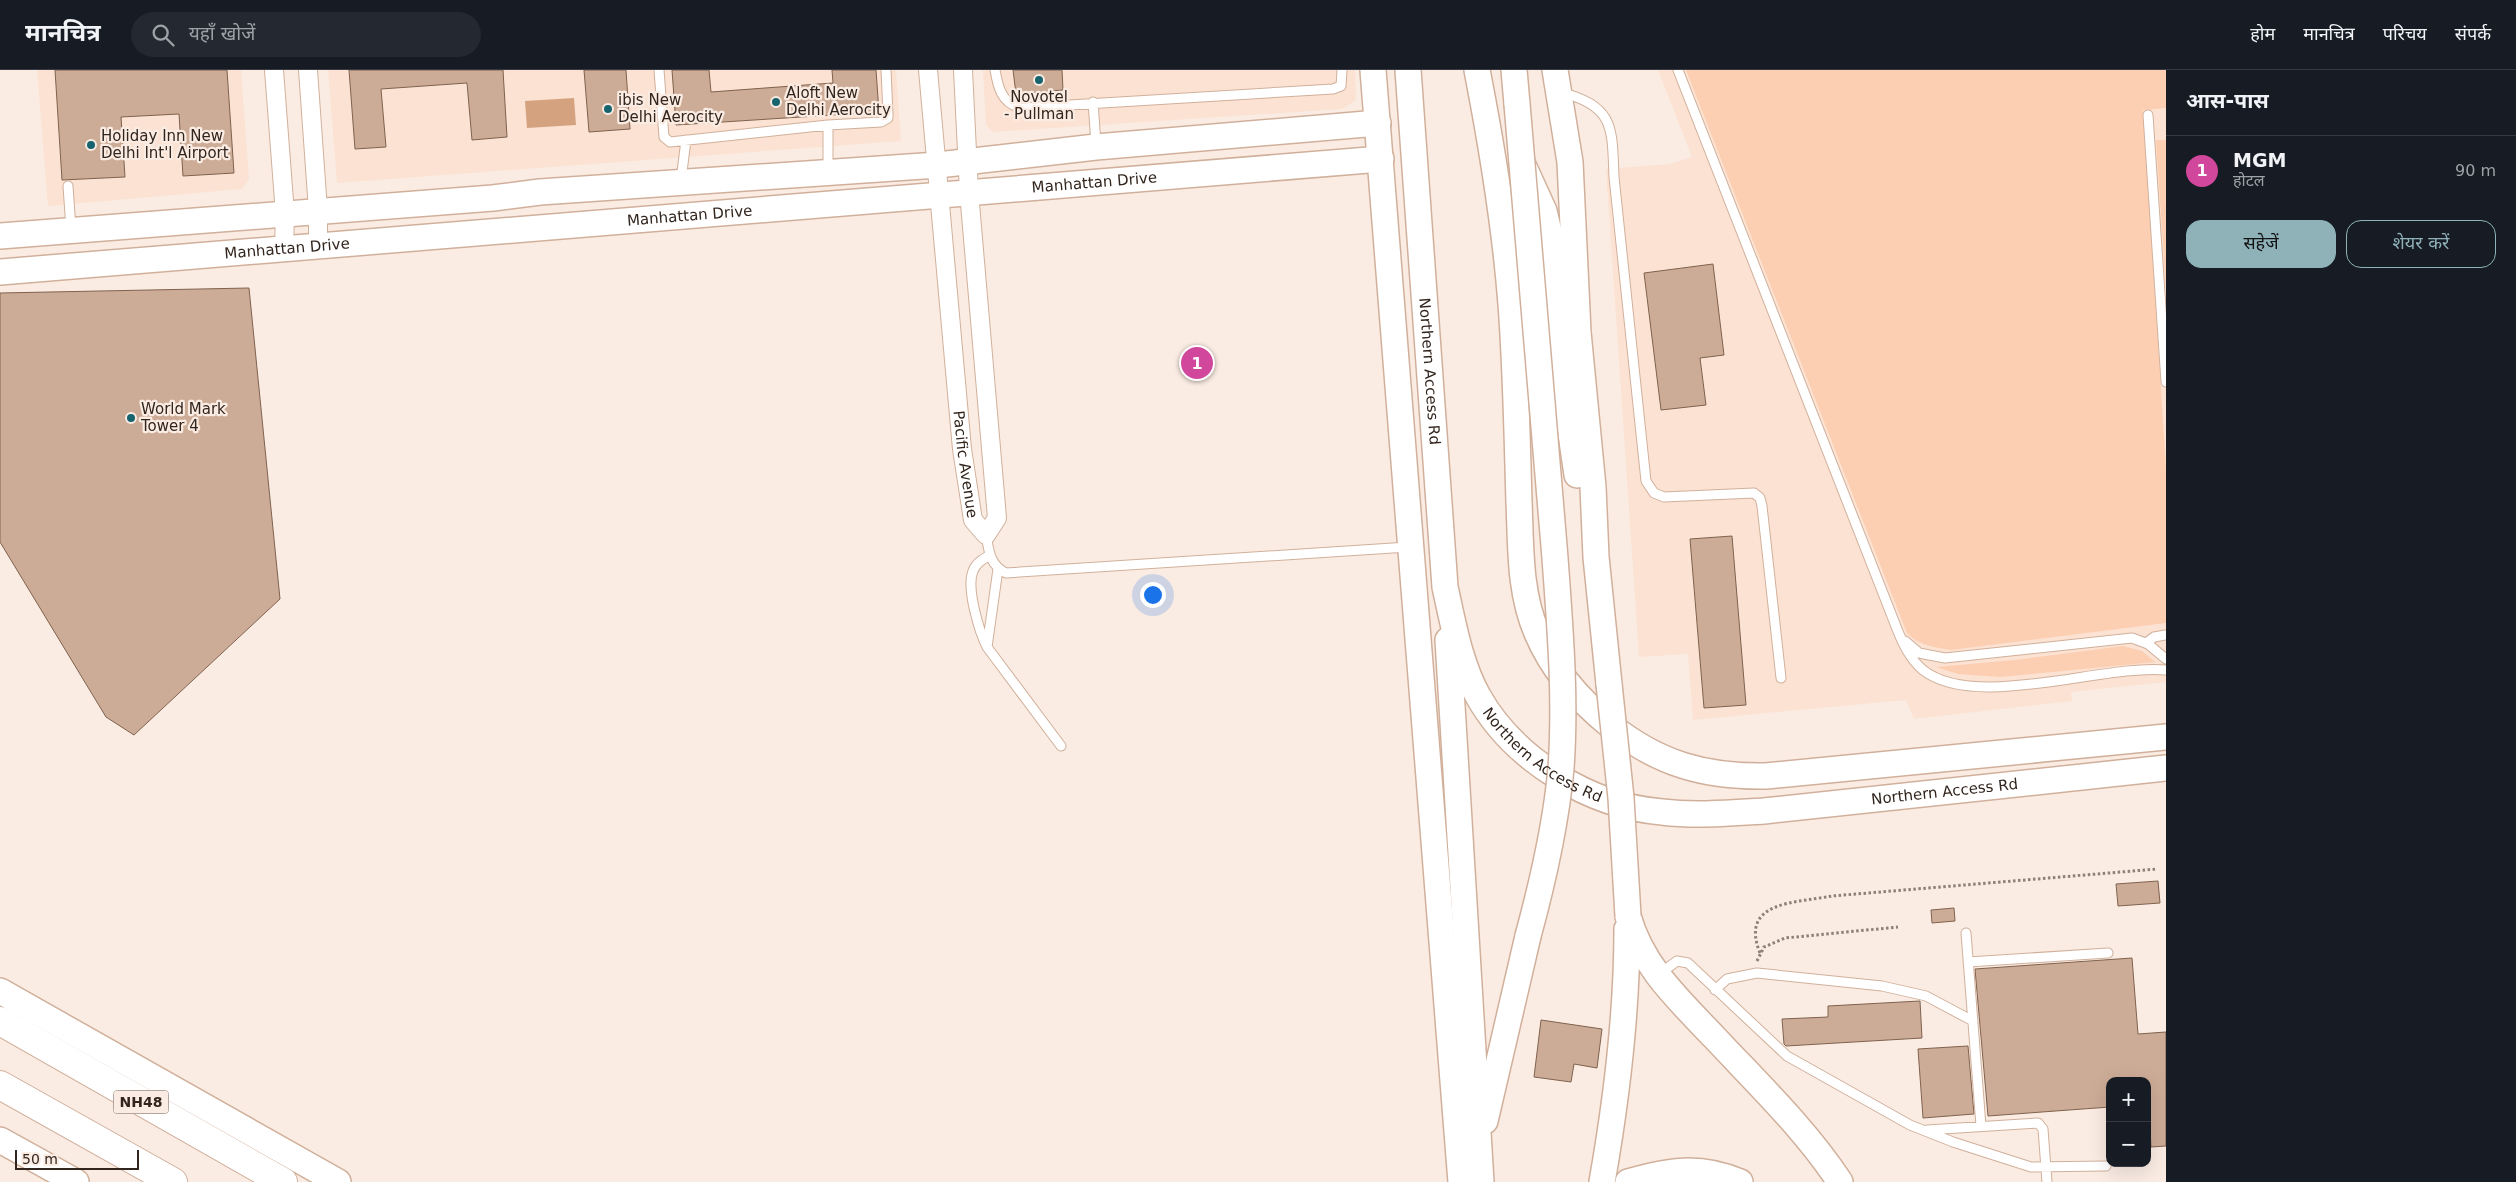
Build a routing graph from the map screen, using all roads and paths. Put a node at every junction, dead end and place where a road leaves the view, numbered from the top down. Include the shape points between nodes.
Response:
1 (274, 70) edge
2 (308, 70) edge
3 (660, 70) edge
4 (886, 70) edge
5 (928, 70) edge
6 (963, 70) edge
7 (995, 70) edge
8 (1342, 70) edge
9 (1373, 70) edge
10 (1408, 70) edge
11 (1477, 70) edge
12 (1514, 70) edge
13 (1678, 70) edge
14 (1558, 81) edge
15 (1093, 102) junction
16 (1484, 107) junction
17 (2148, 115) dead end
18 (1378, 123) junction
19 (828, 125) junction
20 (686, 140) junction
21 (1096, 147) junction
22 (1380, 160) junction
23 (968, 163) junction
24 (938, 165) junction
25 (828, 173) junction
26 (680, 184) junction
27 (68, 186) dead end
28 (969, 192) junction
29 (939, 195) junction
30 (318, 210) junction
31 (285, 214) junction
32 (72, 230) junction
33 (0, 236) edge
34 (318, 247) junction
35 (284, 250) junction
36 (0, 272) edge
37 (2166, 382) edge
38 (986, 535) junction
39 (1411, 547) junction
40 (990, 555) junction
41 (1596, 557) junction
42 (998, 569) junction
43 (1445, 588) junction
44 (1896, 629) junction
45 (2166, 635) edge
46 (2146, 643) junction
47 (987, 647) junction
48 (2166, 659) edge
49 (2166, 670) edge
50 (1781, 678) dead end
51 (2166, 737) edge
52 (1061, 746) dead end
53 (2166, 768) edge
54 (2157, 869) dead end
55 (1628, 916) junction
56 (1898, 927) dead end
57 (1966, 933) dead end
58 (1760, 953) junction
59 (2108, 953) dead end
60 (1968, 962) junction
61 (1754, 974) junction
62 (1657, 976) junction
63 (1715, 990) junction
64 (0, 991) edge
65 (0, 1021) edge
66 (1972, 1021) junction
67 (0, 1085) edge
68 (1616, 1101) junction
69 (1980, 1126) junction
70 (1923, 1131) junction
71 (0, 1140) edge
72 (1478, 1148) junction
73 (2106, 1166) dead end
74 (2046, 1169) junction
75 (76, 1182) edge
76 (173, 1182) edge
77 (283, 1182) edge
78 (338, 1182) edge
79 (1461, 1182) edge
80 (1482, 1182) edge
81 (1602, 1182) edge
82 (1618, 1182) edge
83 (1628, 1182) edge
84 (1740, 1182) edge
85 (1840, 1182) edge
86 (2047, 1182) edge

1 - 31 street
2 - 30 street
3 - 20 lane via 664,137 670,142
4 - 19 lane via 888,114 885,120
5 - 24 street, Pacific Avenue
6 - 23 street, Pacific Avenue
7 - 15 lane via 1002,96 1020,108
8 - 15 lane via 1341,86 1333,89
9 - 18 street
10 - 43 street, Northern Access Rd
11 - 16 street
12 - 72 street, bridge via 1556,567 1562,712 1557,807 1542,885
13 - 44 lane
14 - 41 street via 1570,162 1578,332 1593,487
14 - 50 lane via 1599,108 1612,136 1646,481 1654,493 1664,497 1754,493 1760,498
15 - 21 lane
16 - 41 street via 1512,144 1531,181 1550,236 1567,419
16 - 51 street via 1511,303 1522,579 1536,631 1547,655 1574,692 1597,714 1654,755 1680,766 1733,777 1776,776
17 - 37 lane
18 - 21 street
18 - 22 street
19 - 20 lane
19 - 25 lane
20 - 26 lane
21 - 23 street
22 - 28 street, Manhattan Drive
22 - 39 street
23 - 24 street
23 - 28 street, Pacific Avenue
24 - 25 street
24 - 29 street, Pacific Avenue
25 - 26 street
26 - 30 street
27 - 32 lane
28 - 29 street, Manhattan Drive
28 - 38 street, Pacific Avenue via 997,518
29 - 34 street, Manhattan Drive
29 - 38 street, Pacific Avenue via 962,449 973,520
30 - 31 street
30 - 34 street
31 - 32 street
31 - 35 street
32 - 33 street
34 - 35 street, Manhattan Drive
35 - 36 street, Manhattan Drive
38 - 40 lane
39 - 42 lane via 1006,574
39 - 79 street
40 - 42 lane
40 - 47 lane via 979,562 971,581 978,628
41 - 55 street, bridge via 1621,798
42 - 47 lane
43 - 53 street, Northern Access Rd via 1466,667 1477,695 1494,721 1516,746 1571,783 1631,807 1711,814 1764,811
43 - 72 street
44 - 46 lane via 1919,653 1945,658 2110,639 2132,638
44 - 49 lane via 1904,646 1924,671 1960,684 1998,687
45 - 46 lane via 2154,637
46 - 48 lane
47 - 52 lane
54 - 58 path via 1832,896 1784,905 1765,912 1757,919 1754,929
55 - 62 street via 1637,944
55 - 68 street via 1625,1011
56 - 58 path via 1785,938
57 - 60 lane
58 - 61 path
59 - 60 lane
60 - 66 lane
61 - 63 lane via 1727,979
61 - 66 lane via 1906,990 1926,996
62 - 63 lane via 1671,963 1683,961
62 - 85 street via 1784,1112
63 - 70 lane via 1794,1062
64 - 78 street
65 - 77 highway, NH48
66 - 69 lane
67 - 76 highway
68 - 81 street
68 - 82 street
69 - 70 lane
69 - 74 lane via 2038,1123 2043,1129
70 - 74 lane via 2021,1165
71 - 75 street
72 - 80 street
73 - 74 lane
74 - 86 lane
83 - 84 street via 1675,1170 1700,1170

